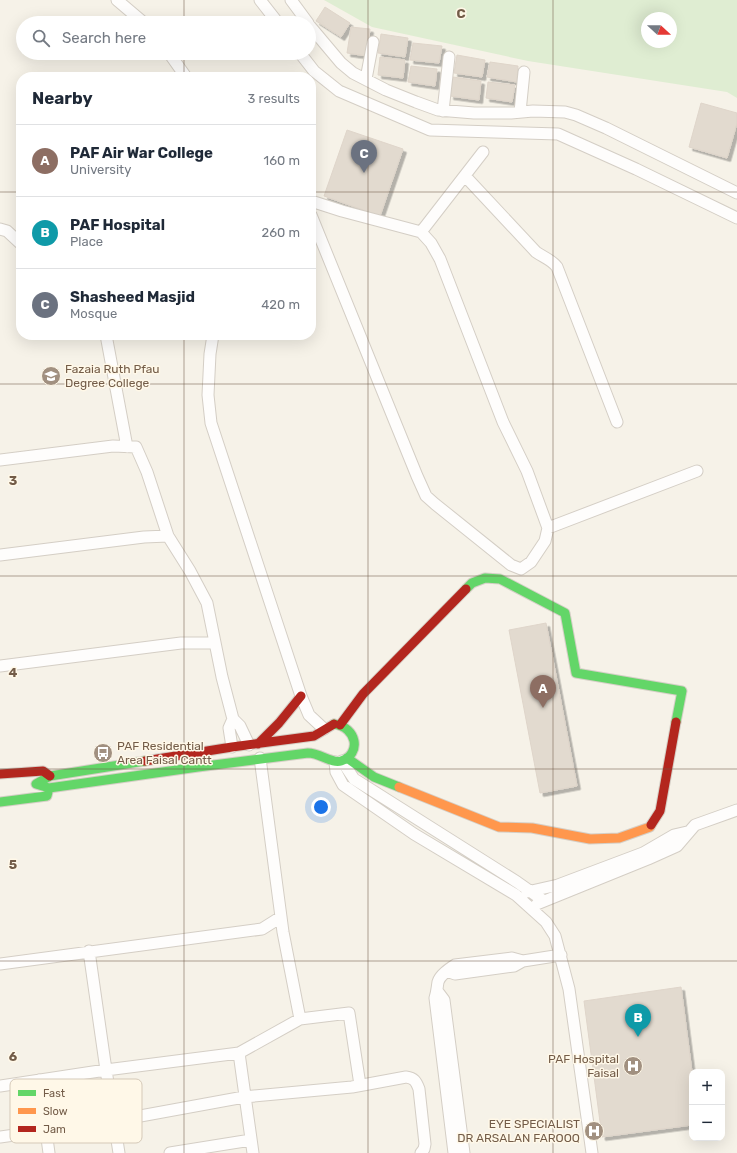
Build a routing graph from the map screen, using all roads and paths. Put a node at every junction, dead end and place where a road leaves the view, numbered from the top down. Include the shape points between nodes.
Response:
1 (117, 0) edge
2 (260, 0) edge
3 (291, 0) edge
4 (136, 16) edge
5 (273, 16) edge
6 (302, 16) edge
7 (316, 33) edge
8 (373, 42) dead end
9 (449, 57) dead end
10 (174, 60) edge
11 (305, 60) edge
12 (182, 72) edge
13 (315, 72) edge
14 (524, 72) dead end
15 (316, 73) edge
16 (366, 79) junction
17 (442, 110) junction
18 (520, 112) junction
19 (483, 152) dead end
20 (465, 176) junction
21 (737, 193) edge
22 (316, 203) edge
23 (737, 218) edge
24 (316, 227) edge
25 (0, 229) edge
26 (421, 232) junction
27 (16, 239) edge
28 (107, 340) edge
29 (213, 340) edge
30 (617, 422) dead end
31 (127, 447) junction
32 (0, 460) edge
33 (697, 471) dead end
34 (548, 528) junction
35 (168, 536) junction
36 (0, 555) edge
37 (214, 642) junction
38 (0, 666) edge
39 (301, 696) junction
40 (233, 719) junction
41 (340, 725) junction
42 (324, 728) junction
43 (253, 744) junction
44 (232, 747) junction
45 (192, 754) junction
46 (260, 758) junction
47 (341, 760) junction
48 (195, 768) junction
49 (0, 774) edge
50 (50, 776) junction
51 (49, 788) junction
52 (0, 802) edge
53 (737, 810) edge
54 (687, 832) junction
55 (531, 891) junction
56 (516, 895) junction
57 (544, 901) junction
58 (529, 906) junction
59 (281, 917) junction
60 (90, 951) junction
61 (561, 955) junction
62 (0, 964) edge
63 (438, 992) junction
64 (300, 1019) junction
65 (239, 1053) junction
66 (106, 1070) junction
67 (46, 1079) edge
68 (107, 1079) edge
69 (10, 1084) edge
70 (360, 1085) junction
71 (0, 1086) edge
72 (244, 1097) junction
73 (142, 1116) edge
74 (10, 1137) edge
75 (0, 1138) edge
76 (251, 1140) junction
77 (48, 1143) edge
78 (117, 1143) edge
79 (49, 1153) edge
80 (119, 1153) edge
81 (170, 1153) edge
82 (252, 1153) edge
83 (421, 1153) edge
84 (454, 1153) edge
85 (464, 1153) edge
86 (592, 1153) edge

1 - 4 street
2 - 5 street
3 - 6 street
7 - 16 street via 341,63
8 - 16 street
9 - 17 street
10 - 12 street
11 - 13 street
14 - 18 street
15 - 23 street via 339,91 430,130 558,134
16 - 17 street via 386,90
17 - 18 street via 474,113
18 - 21 street via 554,111 576,115
19 - 20 street
20 - 26 street
20 - 30 street via 536,252 557,267
22 - 26 street
24 - 34 street via 426,496 511,564 521,568 532,562 545,541
25 - 27 street via 7,231
26 - 34 street via 440,259 503,422 527,471
28 - 31 street
29 - 39 street via 208,395 211,423
31 - 32 street via 113,446
31 - 35 street via 136,447
33 - 34 street
35 - 36 street
35 - 37 street via 207,603
37 - 38 street via 181,643
37 - 40 street
39 - 42 street via 310,714
39 - 43 street via 279,723
40 - 43 street
40 - 44 street via 229,728
41 - 42 street via 334,724
41 - 47 street via 352,732 354,738 352,754
41 - 47 street via 363,694 466,588 485,578 500,580 565,613 576,673 682,692 660,811 650,827 619,838 590,839 532,828 499,827 374,778
42 - 43 street via 314,736
43 - 44 street
44 - 45 street
45 - 48 street
45 - 50 street
46 - 47 street via 316,752 328,760
46 - 48 street
46 - 59 street
47 - 55 street via 354,779
47 - 56 street via 336,772 343,785 414,834
48 - 51 street
49 - 50 street via 43,770
50 - 51 street via 36,784
51 - 52 street via 47,796
53 - 54 street via 694,824
54 - 55 street via 674,835 643,853 558,885
54 - 57 street via 676,846
55 - 56 street
55 - 57 street
56 - 58 street
57 - 58 street
58 - 61 street via 546,922 555,936
59 - 60 street via 262,929
59 - 64 street
60 - 62 street
60 - 66 street
61 - 63 street via 523,961 514,966 455,974 447,971 438,981
61 - 86 street via 569,989
63 - 84 street via 435,998
63 - 85 street via 444,1000
64 - 65 street
64 - 70 street via 349,1013
65 - 66 street
65 - 72 street
66 - 67 street
66 - 68 street
69 - 71 street
70 - 72 street
70 - 83 street via 406,1077 417,1082 425,1144
72 - 73 street
72 - 76 street
74 - 75 street
76 - 81 street
76 - 82 street
77 - 79 street
78 - 80 street

